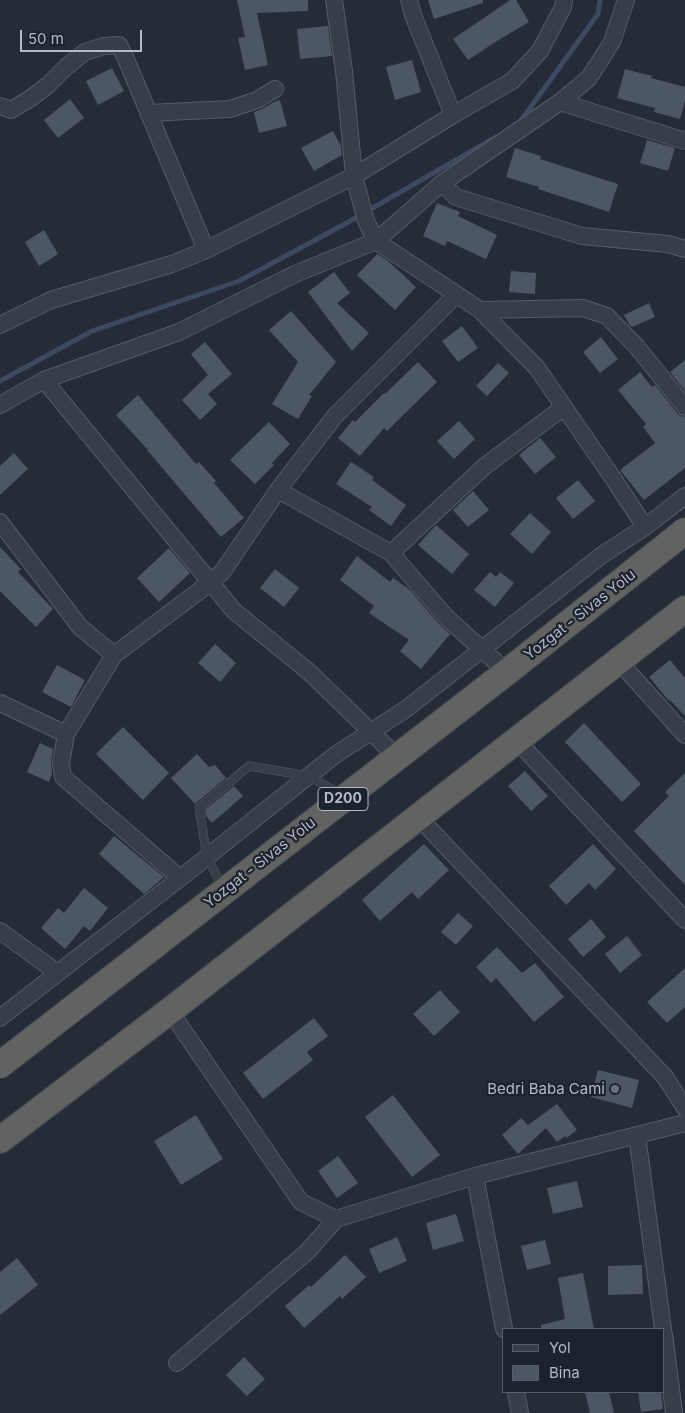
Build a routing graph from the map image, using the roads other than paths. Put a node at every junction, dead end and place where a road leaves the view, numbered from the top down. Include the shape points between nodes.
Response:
1 (334, 0) edge
2 (409, 0) edge
3 (564, 0) edge
4 (626, 0) edge
5 (275, 89) dead end
6 (560, 102) junction
7 (0, 106) edge
8 (148, 113) junction
9 (453, 115) junction
10 (685, 141) edge
11 (355, 182) junction
12 (442, 183) junction
13 (376, 241) junction
14 (206, 250) junction
15 (685, 250) edge
16 (456, 294) junction
17 (480, 310) junction
18 (0, 325) edge
19 (44, 380) junction
20 (0, 404) edge
21 (564, 407) junction
22 (685, 407) edge
23 (278, 490) junction
24 (685, 496) edge
25 (0, 522) edge
26 (644, 527) junction
27 (685, 531) edge
28 (391, 553) junction
29 (211, 582) junction
30 (685, 608) edge
31 (685, 616) edge
32 (483, 649) junction
33 (114, 655) junction
34 (622, 666) junction
35 (507, 672) junction
36 (0, 703) edge
37 (371, 731) junction
38 (66, 734) junction
39 (685, 735) edge
40 (521, 745) junction
41 (397, 757) junction
42 (308, 776) junction
43 (346, 797) junction
44 (422, 821) junction
45 (207, 857) junction
46 (180, 878) junction
47 (224, 891) junction
48 (685, 920) edge
49 (0, 931) edge
50 (58, 973) junction
51 (172, 1014) junction
52 (0, 1018) edge
53 (0, 1065) edge
54 (685, 1108) edge
55 (685, 1123) edge
56 (637, 1135) junction
57 (0, 1140) edge
58 (0, 1148) edge
59 (475, 1176) junction
60 (336, 1219) junction
61 (504, 1328) edge
62 (663, 1328) edge
63 (665, 1342) edge
64 (177, 1363) dead end
65 (516, 1393) edge
66 (520, 1413) edge
67 (674, 1413) edge

1 - 11 street
2 - 9 street
3 - 9 street via 540,51 512,81
4 - 6 street via 612,42 594,71
5 - 8 street via 257,100 230,109
6 - 10 street
6 - 12 street
7 - 8 street via 11,110 31,98 85,52 119,45
8 - 14 street
9 - 11 street
11 - 13 street via 366,221
11 - 14 street
12 - 13 street
12 - 15 street via 456,197 582,236 668,244
13 - 16 street
13 - 19 street via 294,274 179,332
14 - 18 street via 172,264 51,300
16 - 17 street
16 - 23 street via 335,416
17 - 21 street via 537,368
17 - 22 street via 583,308 607,316 637,347
19 - 20 street
19 - 29 street
21 - 26 street
21 - 28 street via 484,466
23 - 28 street
23 - 29 street via 223,571
24 - 26 street
25 - 33 street via 80,627
26 - 32 street via 602,555
27 - 35 highway, Yozgat - Sivas Yolu / D200
28 - 32 street via 447,618
29 - 33 street
29 - 37 street via 234,611 308,671
30 - 57 highway via 168,1013
31 - 34 street
32 - 35 street
32 - 37 street via 406,709
33 - 38 street
34 - 39 street
34 - 40 street
35 - 41 highway, Yozgat - Sivas Yolu / D200
36 - 38 street
37 - 41 street
37 - 42 street
38 - 46 street via 61,763 63,777
40 - 44 street
40 - 48 street
41 - 43 highway, Yozgat - Sivas Yolu / D200
42 - 43 lane
42 - 45 street
42 - 45 lane via 249,766 199,808
43 - 47 highway, Yozgat - Sivas Yolu / D200
44 - 51 street
44 - 54 street via 665,1077
45 - 46 street
45 - 47 lane
46 - 50 street
47 - 53 highway, Yozgat - Sivas Yolu / D200
49 - 50 street
50 - 52 street
51 - 58 street
51 - 60 street via 301,1202
55 - 56 street
56 - 59 street
56 - 62 street
59 - 60 street
59 - 61 street
60 - 64 street via 307,1252
63 - 67 street
65 - 66 street

